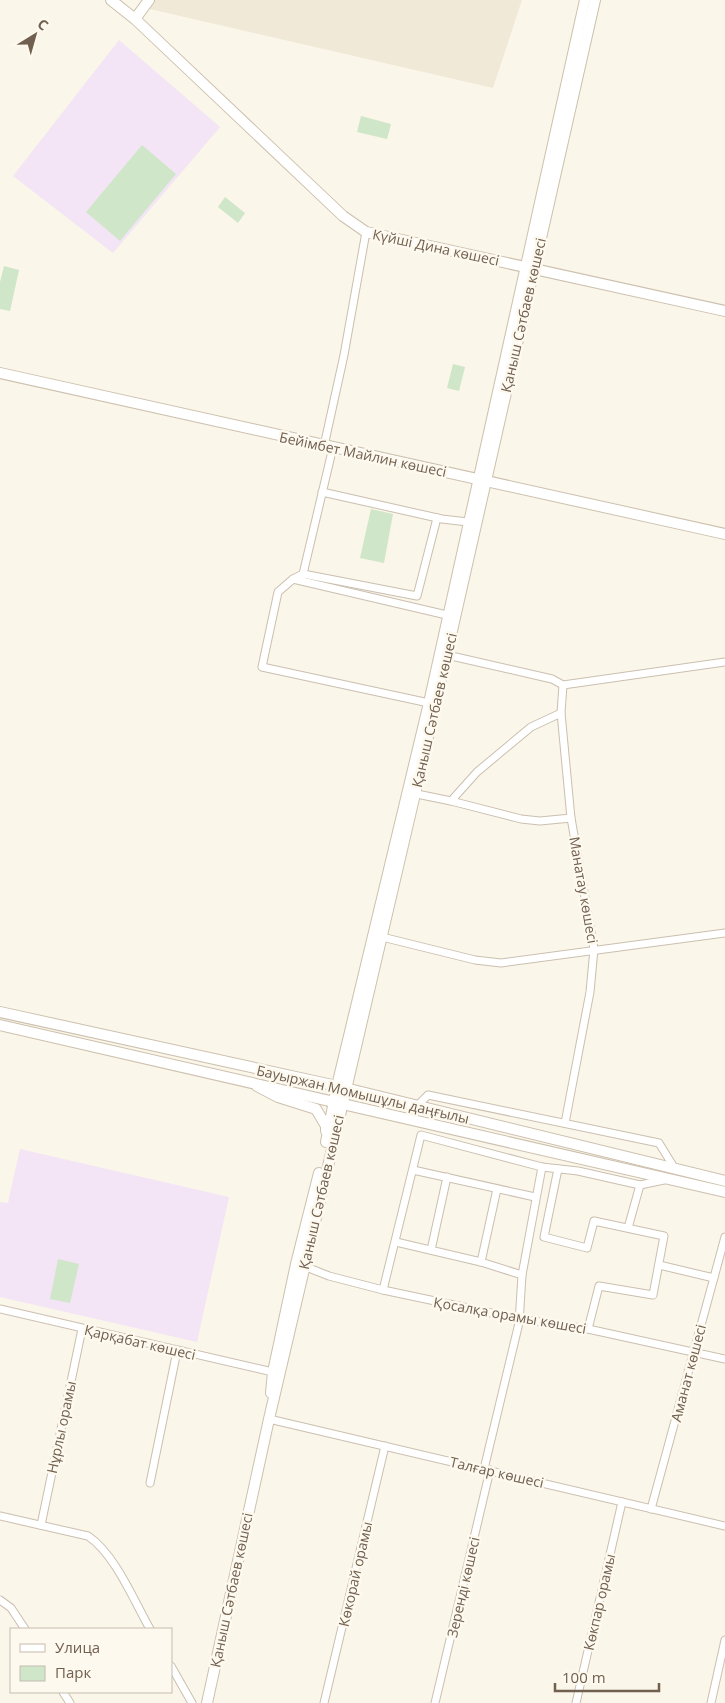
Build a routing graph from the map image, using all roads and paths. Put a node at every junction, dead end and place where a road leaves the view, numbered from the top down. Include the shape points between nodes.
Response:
1 (111, 0) edge
2 (149, 0) edge
3 (585, 0) edge
4 (596, 0) edge
5 (135, 19) junction
6 (366, 232) junction
7 (529, 268) junction
8 (725, 311) edge
9 (0, 373) edge
10 (328, 447) junction
11 (482, 479) junction
12 (322, 492) junction
13 (436, 518) junction
14 (468, 522) junction
15 (725, 534) edge
16 (303, 574) junction
17 (293, 579) junction
18 (451, 616) junction
19 (447, 654) junction
20 (725, 662) edge
21 (563, 685) junction
22 (429, 703) junction
23 (561, 713) junction
24 (411, 793) junction
25 (451, 801) junction
26 (571, 818) junction
27 (725, 933) edge
28 (382, 937) junction
29 (594, 949) junction
30 (0, 1012) edge
31 (0, 1024) edge
32 (245, 1080) junction
33 (341, 1087) junction
34 (338, 1101) junction
35 (417, 1106) junction
36 (565, 1123) junction
37 (477, 1134) junction
38 (326, 1142) junction
39 (473, 1149) junction
40 (542, 1167) junction
41 (558, 1169) junction
42 (675, 1169) junction
43 (413, 1170) junction
44 (447, 1177) junction
45 (670, 1179) junction
46 (725, 1182) edge
47 (640, 1185) junction
48 (497, 1189) junction
49 (725, 1192) edge
50 (535, 1197) junction
51 (628, 1228) junction
52 (725, 1237) edge
53 (396, 1242) junction
54 (431, 1250) junction
55 (481, 1262) junction
56 (300, 1265) junction
57 (659, 1265) junction
58 (522, 1275) junction
59 (714, 1278) junction
60 (383, 1290) junction
61 (0, 1309) edge
62 (520, 1319) junction
63 (82, 1329) junction
64 (588, 1329) junction
65 (177, 1351) junction
66 (694, 1352) junction
67 (725, 1359) edge
68 (277, 1373) junction
69 (269, 1419) junction
70 (385, 1446) junction
71 (487, 1470) junction
72 (150, 1483) dead end
73 (622, 1502) junction
74 (651, 1509) junction
75 (0, 1516) edge
76 (41, 1524) junction
77 (725, 1526) edge
78 (3, 1602) edge
79 (24, 1628) edge
80 (149, 1628) edge
81 (725, 1640) edge
82 (172, 1668) edge
83 (192, 1703) edge
84 (207, 1703) edge
85 (324, 1703) edge
86 (435, 1703) edge
87 (576, 1703) edge
88 (711, 1703) edge

1 - 5 main road, Күйші Дина көшесі
2 - 5 main road
3 - 7 main road, Қаныш Сәтбаев көшесі
4 - 7 main road, Қаныш Сәтбаев көшесі
5 - 6 main road, Күйші Дина көшесі via 343,216
6 - 7 main road, Күйші Дина көшесі
6 - 10 street
7 - 8 main road, Күйші Дина көшесі
7 - 11 main road, Қаныш Сәтбаев көшесі
9 - 10 main road, Бейімбет Майлин көшесі
10 - 11 main road, Бейімбет Майлин көшесі
10 - 12 street
11 - 14 main road, Қаныш Сәтбаев көшесі
11 - 15 main road, Бейімбет Майлин көшесі
11 - 18 main road, Қаныш Сәтбаев көшесі
12 - 13 street
12 - 16 street
13 - 14 street
13 - 16 street via 417,596
14 - 18 main road, Қаныш Сәтбаев көшесі
16 - 17 street
17 - 18 street
17 - 22 street via 278,592 262,668
18 - 19 main road, Қаныш Сәтбаев көшесі
18 - 22 main road, Қаныш Сәтбаев көшесі
19 - 21 street via 552,679
19 - 24 main road, Қаныш Сәтбаев көшесі
20 - 21 street
21 - 23 street, Манатау көшесі
22 - 24 main road, Қаныш Сәтбаев көшесі
23 - 25 street via 531,727 477,772
23 - 26 street, Манатау көшесі
24 - 25 street
24 - 28 main road, Қаныш Сәтбаев көшесі
24 - 33 main road, Қаныш Сәтбаев көшесі via 390,867
25 - 26 street via 521,819
26 - 29 street, Манатау көшесі
27 - 29 street
28 - 29 street via 475,960 501,963
28 - 33 main road, Қаныш Сәтбаев көшесі
29 - 36 street, Манатау көшесі via 590,992
30 - 33 main road, Бауыржан Момышұлы даңғылы
31 - 32 main road, Бауыржан Момышұлы даңғылы
32 - 34 main road, Бауыржан Момышұлы даңғылы
32 - 38 main road via 278,1097 316,1109 326,1126
33 - 34 main road, Қаныш Сәтбаев көшесі
33 - 35 main road, Бауыржан Момышұлы даңғылы
34 - 37 main road, Бауыржан Момышұлы даңғылы
34 - 38 main road, Қаныш Сәтбаев көшесі
34 - 56 main road, Қаныш Сәтбаев көшесі
35 - 36 street via 428,1095
35 - 42 main road, Бауыржан Момышұлы даңғылы
36 - 42 street via 659,1144
37 - 39 street
37 - 45 main road, Бауыржан Момышұлы даңғылы
38 - 56 main road, Қаныш Сәтбаев көшесі
39 - 40 street
39 - 43 street via 421,1135
40 - 41 street
40 - 50 street, Зеренді көшесі
41 - 47 street
41 - 51 street via 544,1237 588,1248 594,1221
42 - 46 main road, Бауыржан Момышұлы даңғылы
43 - 44 street
43 - 53 street
44 - 48 street
44 - 54 street
45 - 47 street
45 - 49 main road, Бауыржан Момышұлы даңғылы
47 - 51 street
48 - 50 street
48 - 55 street
50 - 58 street, Зеренді көшесі
51 - 57 street via 664,1236
52 - 59 street, Аманат көшесі
53 - 54 street
53 - 60 street
54 - 55 street
55 - 58 street
56 - 60 street, Қосалқа орамы көшесі
56 - 68 main road, Қаныш Сәтбаев көшесі
57 - 59 street
57 - 64 street via 653,1295 599,1286
58 - 62 street, Зеренді көшесі
59 - 66 street, Аманат көшесі
60 - 62 street, Қосалқа орамы көшесі
61 - 63 street, Қарқабат көшесі
62 - 64 street, Қосалқа орамы көшесі
62 - 71 street, Зеренді көшесі
63 - 65 street, Қарқабат көшесі
63 - 76 street, Нұрлы орамы
64 - 66 street, Қосалқа орамы көшесі
65 - 68 street, Қарқабат көшесі
65 - 72 street
66 - 67 street, Қосалқа орамы көшесі
66 - 74 street, Аманат көшесі
68 - 69 main road, Қаныш Сәтбаев көшесі
69 - 70 street, Талғар көшесі
69 - 84 main road, Қаныш Сәтбаев көшесі
70 - 71 street, Талғар көшесі
70 - 85 street, Көкорай орамы
71 - 73 street, Талғар көшесі
71 - 86 street, Зеренді көшесі
73 - 74 street, Талғар көшесі
73 - 87 street, Көкпар орамы
74 - 77 street, Талғар көшесі
75 - 76 street
76 - 80 street via 88,1536 102,1547
78 - 79 street
81 - 88 street
82 - 83 street

